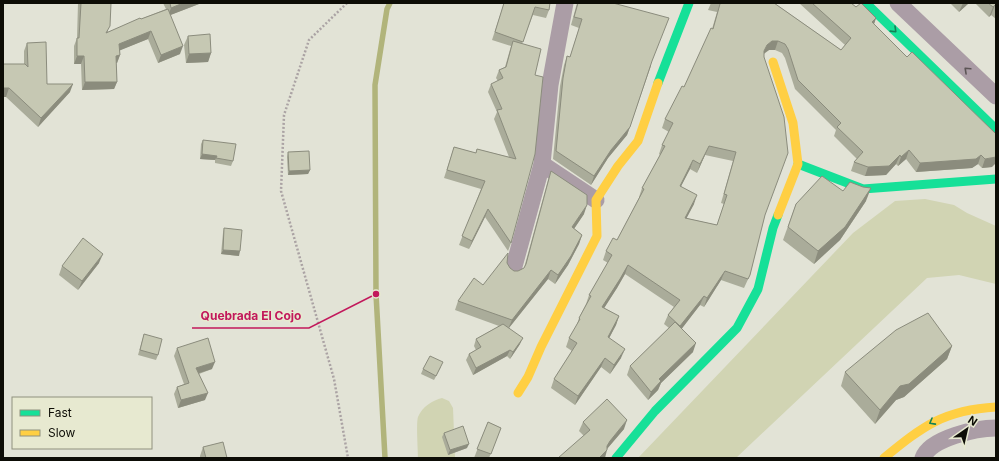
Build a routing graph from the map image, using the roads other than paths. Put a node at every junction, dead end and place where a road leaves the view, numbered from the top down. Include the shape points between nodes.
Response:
1 (565, 3) edge
2 (689, 3) edge
3 (866, 3) edge
4 (898, 3) edge
5 (772, 62) dead end
6 (996, 96) edge
7 (996, 129) edge
8 (542, 164) junction
9 (798, 164) junction
10 (996, 179) edge
11 (596, 200) junction
12 (513, 270) edge
13 (518, 393) dead end
14 (996, 407) edge
15 (996, 428) edge
16 (616, 458) edge
17 (884, 458) edge
18 (923, 458) edge

1 - 8 street via 550,85
2 - 11 street via 638,141
3 -> 7 street
6 -> 4 street
5 - 9 street via 793,123
8 - 11 street
8 - 12 street
9 - 10 street via 863,189
9 - 16 street via 773,228 758,289 737,328 655,411
11 - 13 street via 597,236
14 -> 17 street via 951,413 924,426
15 - 18 street via 959,433 935,446 924,454

